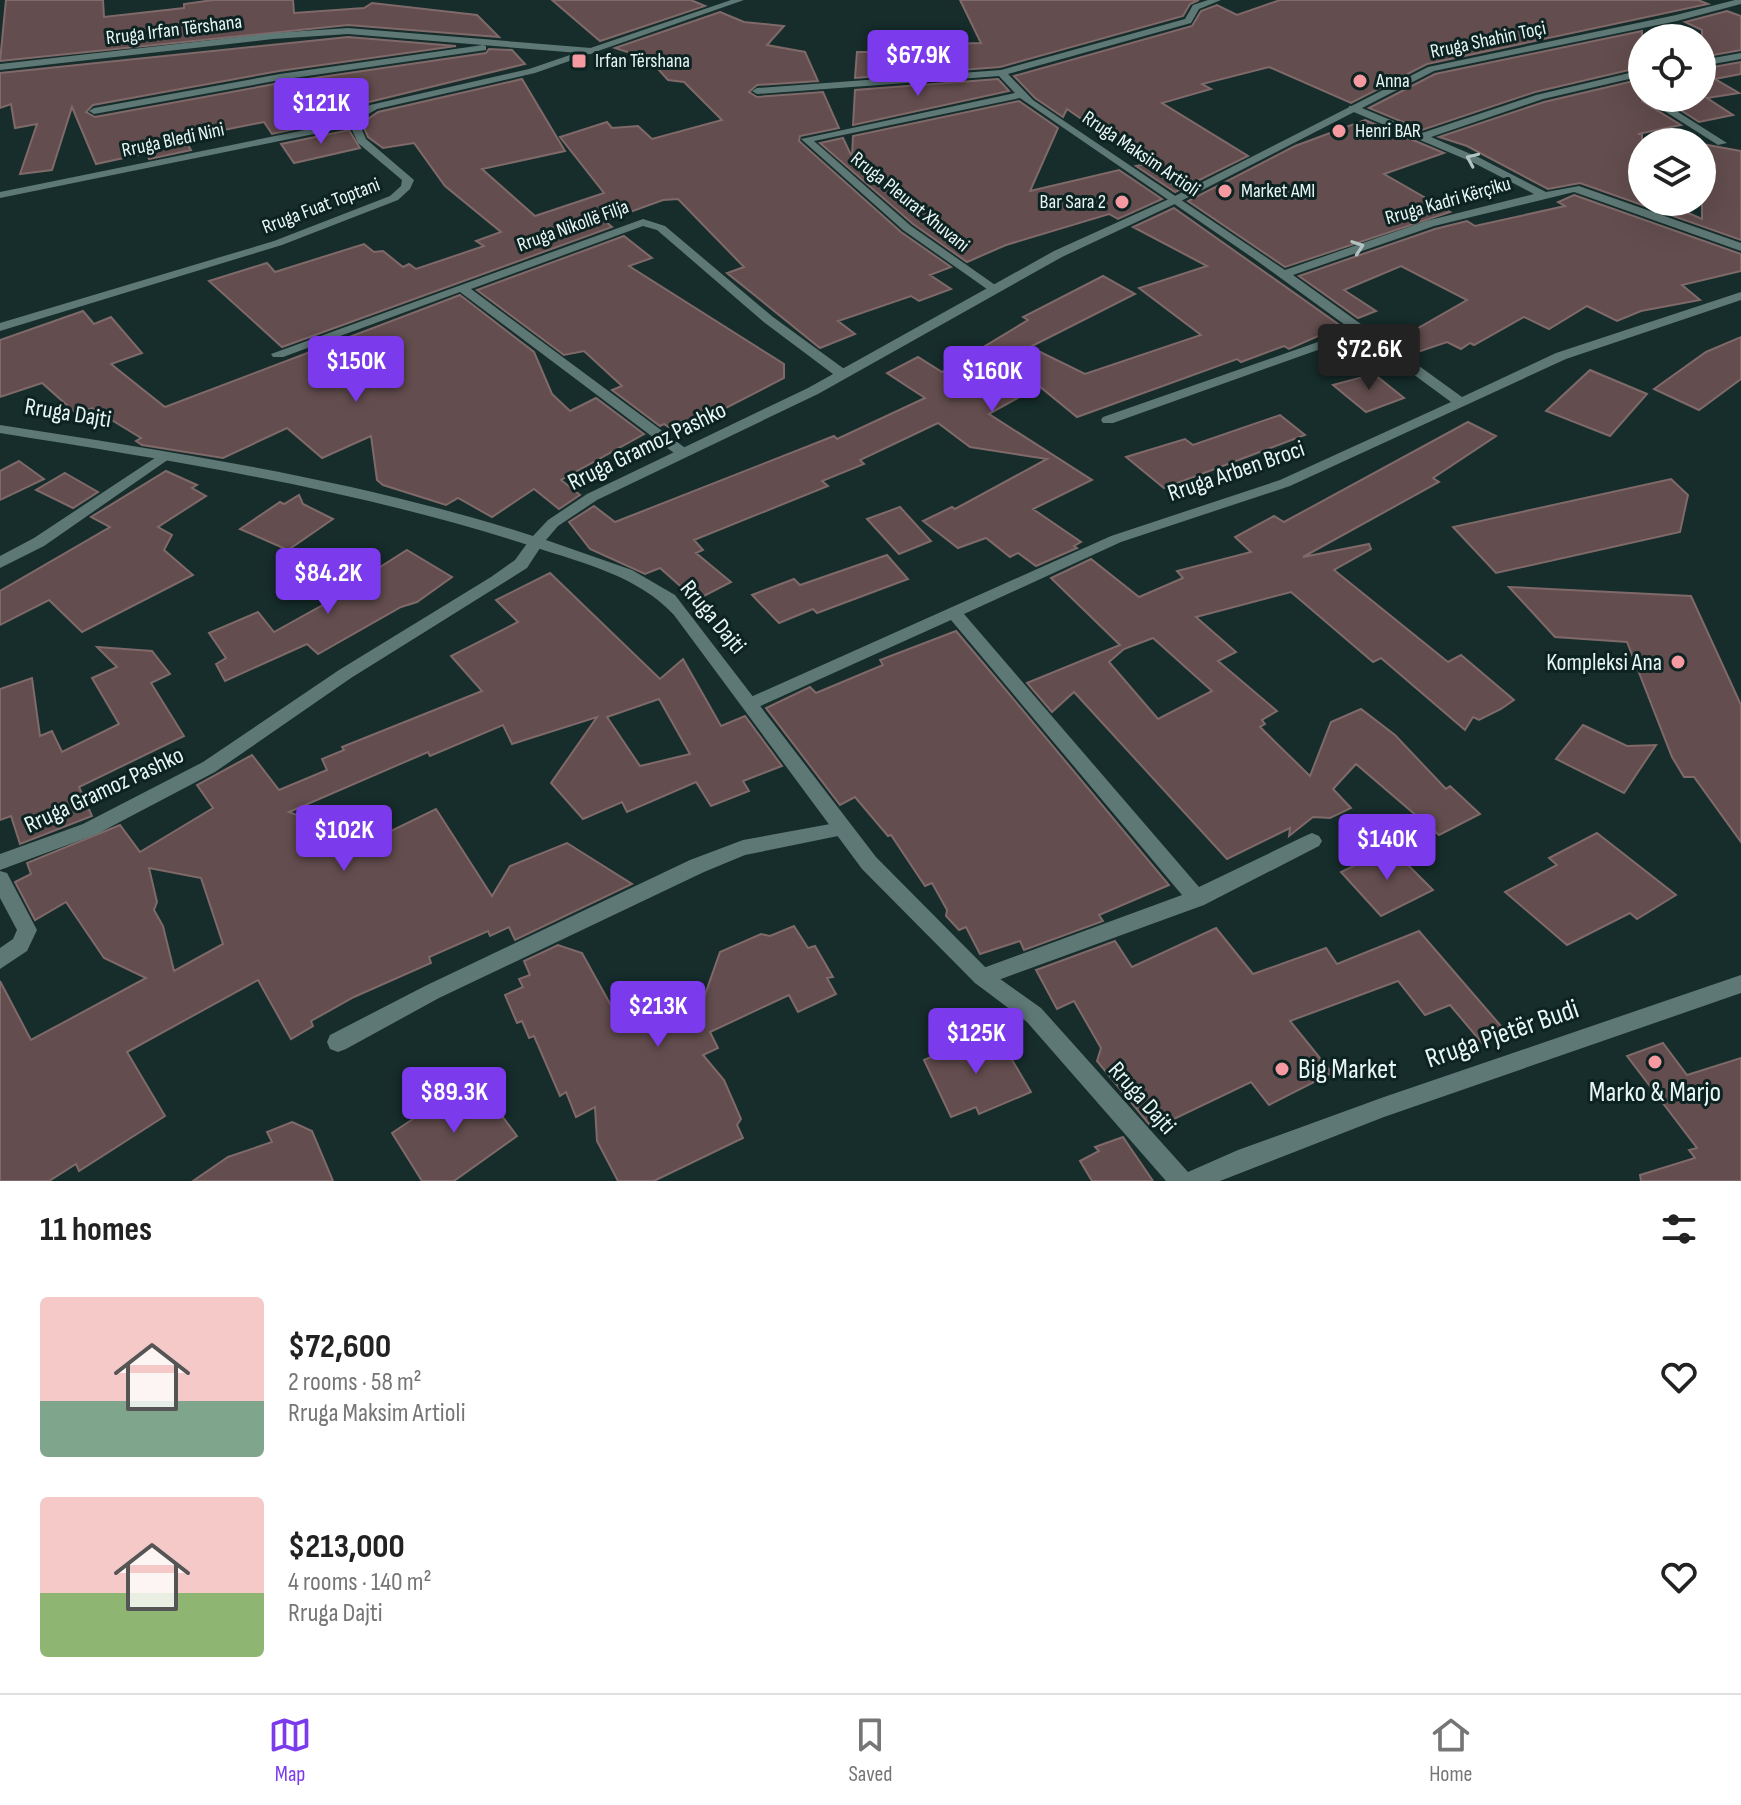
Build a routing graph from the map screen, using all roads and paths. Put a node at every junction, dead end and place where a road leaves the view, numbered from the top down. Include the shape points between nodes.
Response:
1 (740, 0) edge
2 (1217, 0) edge
3 (1741, 1) edge
4 (503, 43) junction
5 (591, 51) junction
6 (1741, 56) edge
7 (1716, 60) edge
8 (0, 67) edge
9 (1001, 73) junction
10 (1628, 76) edge
11 (1616, 78) junction
12 (1628, 84) edge
13 (757, 91) dead end
14 (1021, 95) junction
15 (1353, 108) junction
16 (94, 111) dead end
17 (1672, 112) edge
18 (354, 123) junction
19 (1421, 137) junction
20 (1722, 143) dead end
21 (1542, 194) junction
22 (0, 195) edge
23 (1173, 201) junction
24 (1741, 247) edge
25 (1284, 274) junction
26 (462, 288) junction
27 (994, 290) junction
28 (1741, 296) edge
29 (0, 327) edge
30 (1363, 330) junction
31 (278, 354) dead end
32 (842, 374) junction
33 (1459, 401) junction
34 (1108, 420) dead end
35 (0, 429) edge
36 (683, 453) junction
37 (164, 456) junction
38 (536, 542) junction
39 (0, 563) edge
40 (953, 612) junction
41 (750, 704) junction
42 (841, 829) junction
43 (1312, 841) dead end
44 (0, 862) edge
45 (0, 879) edge
46 (1197, 899) junction
47 (0, 960) edge
48 (982, 977) junction
49 (1741, 984) edge
50 (338, 1042) dead end
51 (1181, 1181) edge
52 (1195, 1181) edge

1 - 5 street
2 - 9 street via 1196,7 1188,21
3 - 15 street, Rruga Shahin Toçi via 1431,69
4 - 5 street, Rruga Irfan Tërshana
4 - 8 street, Rruga Irfan Tërshana via 382,31 322,32
4 - 16 street
5 - 18 street via 493,81 374,107
6 - 7 street
9 - 13 street
9 - 14 street, Rruga Maksim Artioli
10 - 11 street
11 - 12 street
11 - 19 street via 1516,104
14 - 23 street, Rruga Maksim Artioli
14 - 27 street, Rruga Pleurat Xhuvani via 806,139 907,228
15 - 19 street, Rruga Kadri Kërçiku
15 - 23 street, Rruga Shahin Toçi
17 - 20 street
18 - 22 street, Rruga Bledi Nini
18 - 29 street, Rruga Fuat Toptani via 369,148 408,180 394,198 266,247
21 -> 19 street, Rruga Kadri Kërçiku
21 - 24 street via 1582,189
25 -> 21 street, Rruga Kadri Kërçiku via 1430,223
23 - 25 street, Rruga Maksim Artioli
23 - 27 street, Rruga Gramoz Pashko
25 - 30 street, Rruga Maksim Artioli
26 - 31 street, Rruga Nikollë Filja
26 - 32 street, Rruga Nikollë Filja via 631,225 653,223
26 - 36 street
27 - 32 street, Rruga Gramoz Pashko
28 - 33 street, Rruga Arben Broci via 1561,356
30 - 33 street, Rruga Maksim Artioli
30 - 34 street
32 - 36 street, Rruga Gramoz Pashko
33 - 40 street, Rruga Arben Broci via 1285,483 1131,533
35 - 37 street, Rruga Dajti
36 - 38 street, Rruga Gramoz Pashko via 571,509
37 - 38 street, Rruga Dajti via 360,491
37 - 39 street
38 - 41 street, Rruga Dajti via 635,578 665,596
38 - 44 street, Rruga Gramoz Pashko via 521,564 488,588 345,674 209,767 90,829
40 - 41 street, Rruga Arben Broci
40 - 46 street
41 - 42 street, Rruga Dajti
42 - 48 street, Rruga Dajti
42 - 50 street via 743,848 697,866
43 - 46 street
45 - 47 street via 27,930 20,945
46 - 48 street
48 - 51 street, Rruga Dajti via 1034,1015
49 - 52 street, Rruga Pjetër Budi via 1374,1111

